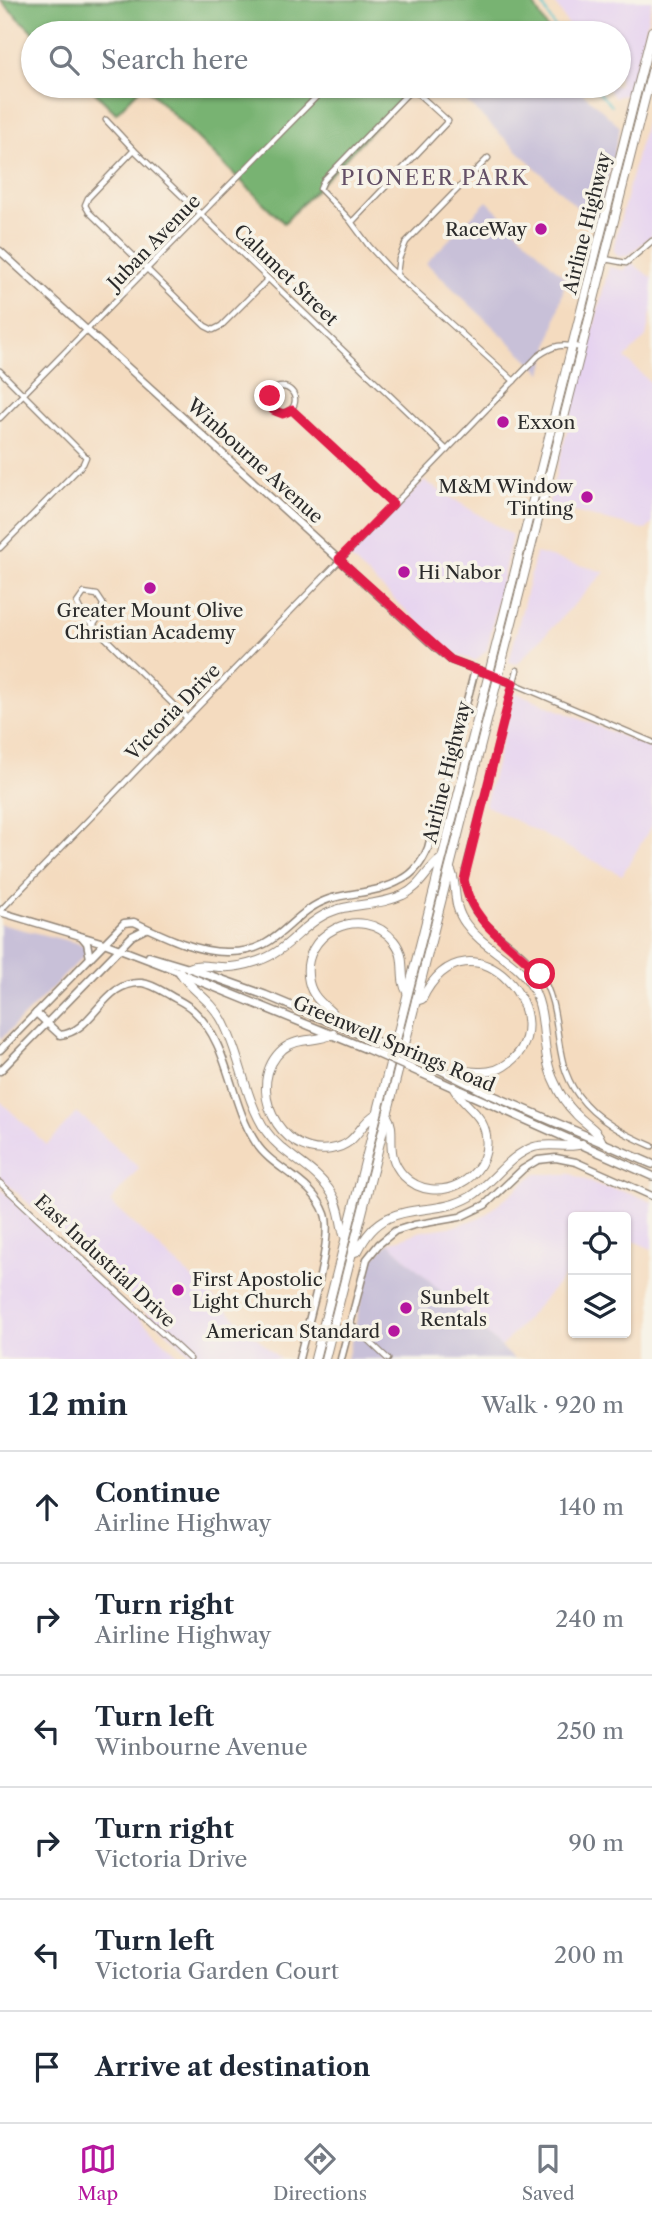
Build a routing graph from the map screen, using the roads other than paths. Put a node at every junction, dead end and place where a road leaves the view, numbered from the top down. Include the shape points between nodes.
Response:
1 (652, 31) edge
2 (652, 71) edge
3 (315, 98) edge
4 (403, 98) edge
5 (422, 98) edge
6 (106, 120) dead end
7 (135, 150) junction
8 (621, 152) junction
9 (631, 154) junction
10 (488, 158) dead end
11 (202, 213) junction
12 (352, 222) junction
13 (652, 241) edge
14 (0, 251) edge
15 (595, 254) junction
16 (604, 259) junction
17 (147, 270) junction
18 (397, 274) junction
19 (268, 279) junction
20 (87, 330) junction
21 (572, 346) junction
22 (582, 348) junction
23 (0, 371) edge
24 (514, 381) junction
25 (23, 395) junction
26 (292, 410) junction
27 (0, 418) edge
28 (447, 450) junction
29 (393, 504) junction
30 (529, 517) junction
31 (538, 520) junction
32 (0, 548) edge
33 (339, 559) junction
34 (93, 626) junction
35 (475, 670) junction
36 (517, 670) dead end
37 (488, 675) junction
38 (499, 679) junction
39 (513, 683) junction
40 (187, 718) junction
41 (652, 742) edge
42 (441, 859) junction
43 (450, 869) junction
44 (0, 912) edge
45 (147, 929) junction
46 (82, 937) junction
47 (104, 943) junction
48 (120, 948) junction
49 (90, 958) junction
50 (189, 968) junction
51 (180, 972) junction
52 (407, 992) junction
53 (416, 1001) junction
54 (36, 1013) junction
55 (46, 1023) junction
56 (345, 1028) junction
57 (333, 1034) junction
58 (0, 1050) edge
59 (0, 1071) edge
60 (452, 1074) junction
61 (453, 1087) junction
62 (376, 1114) junction
63 (387, 1116) junction
64 (601, 1140) junction
65 (582, 1144) junction
66 (652, 1146) edge
67 (652, 1164) edge
68 (652, 1176) edge
69 (0, 1183) edge
70 (652, 1196) edge
71 (345, 1237) junction
72 (352, 1253) junction
73 (350, 1323) junction
74 (190, 1359) edge
75 (299, 1359) edge
76 (315, 1359) edge
77 (325, 1359) edge
78 (341, 1359) edge
79 (388, 1359) edge

1 - 8 highway, Airline Highway
2 - 9 highway, Airline Highway
3 - 11 street, Juban Avenue
4 - 12 street via 320,189
5 - 12 street via 447,121
6 - 7 street, Calumet Street
7 - 11 street, Calumet Street
7 - 17 street via 85,205
8 - 9 highway
8 - 15 highway, Airline Highway
9 - 16 highway, Airline Highway
10 - 18 street via 407,242 398,259
11 - 17 street, Juban Avenue
11 - 19 street, Calumet Street
12 - 18 street
13 - 16 street via 626,263
14 - 20 street, Winbourne Avenue
15 - 16 highway
15 - 21 highway, Airline Highway
16 - 22 highway, Airline Highway
17 - 19 street via 213,330
17 - 20 street, Juban Avenue
18 - 24 street
19 - 28 street, Calumet Street
20 - 25 street, Juban Avenue
20 - 33 street, Winbourne Avenue
21 - 22 street, Victoria Drive
21 - 24 street, Victoria Drive via 549,348
21 - 30 highway, Airline Highway
22 - 31 highway, Airline Highway
23 - 25 street
24 - 28 street, Victoria Drive
25 - 27 street, Juban Avenue
25 - 32 street via 86,457
26 - 26 street via 296,400 292,391 282,387 273,391 269,401 273,410 283,414
26 - 29 street
28 - 29 street, Victoria Drive
29 - 33 street, Victoria Drive
30 - 31 highway
30 - 37 highway, Airline Highway
31 - 38 highway, Airline Highway
33 - 35 street, Winbourne Avenue via 436,648
33 - 40 street, Victoria Drive
34 - 34 street via 78,608 84,593 97,595 103,604
34 - 40 street
35 - 37 street, Winbourne Avenue
35 - 45 street via 428,848 413,872 385,887 327,900 277,938 245,951 200,948
36 - 39 street
37 - 38 street, Winbourne Avenue
37 - 42 highway, Airline Highway
38 - 39 street, Winbourne Avenue
38 - 43 highway, Airline Highway
39 - 41 street
39 - 66 street via 465,872 467,898 483,923 540,974 553,999 565,1073 577,1094 606,1122
40 - 44 street, Victoria Drive
42 - 50 highway via 406,894 328,914 261,960 235,967
42 - 52 highway, Airline Highway
43 - 53 highway, Airline Highway
43 - 64 highway via 464,921 531,985 555,1085
44 - 46 street, Greenwell Springs Road
45 - 47 street via 124,923
45 - 48 street
46 - 47 street, Greenwell Springs Road
46 - 49 street
47 - 48 street, Greenwell Springs Road
47 - 49 street
48 - 50 street, Greenwell Springs Road
48 - 51 street, Greenwell Springs Road
48 - 55 street
49 - 54 street
50 - 56 main road, Greenwell Springs Road
51 - 57 main road, Greenwell Springs Road
51 - 71 highway via 223,1022 266,1131 332,1194
52 - 56 highway via 402,957 390,937 365,924 335,928 315,946 308,975 317,999
52 - 62 highway, Airline Highway
53 - 60 highway via 439,974 468,962 502,973 521,996 526,1029 515,1057 489,1072
53 - 63 highway, Airline Highway
54 - 55 street
54 - 58 street
55 - 59 street
55 - 75 street via 60,1035 70,1034 113,992 143,983 191,1007 206,1024 257,1146 310,1190 325,1214 328,1237
56 - 60 main road, Greenwell Springs Road, bridge
57 - 61 main road, Greenwell Springs Road, bridge
57 - 62 highway via 294,1042 273,1060 266,1084 273,1117 292,1138 326,1149 352,1140
60 - 64 main road, Greenwell Springs Road
61 - 63 highway via 479,1117 486,1140 477,1171 456,1186 426,1188 404,1176 393,1158
61 - 65 main road, Greenwell Springs Road
62 - 71 highway, Airline Highway
63 - 72 highway, Airline Highway
64 - 67 main road, Greenwell Springs Road
65 - 68 main road, Greenwell Springs Road
65 - 72 highway via 528,1149 470,1197 390,1217
69 - 74 street, East Industrial Drive
70 - 73 street via 576,1162 538,1160 485,1205 460,1217 394,1231 379,1244 367,1259
71 - 76 highway, Airline Highway
72 - 77 highway, Airline Highway
73 - 78 street
73 - 79 street

